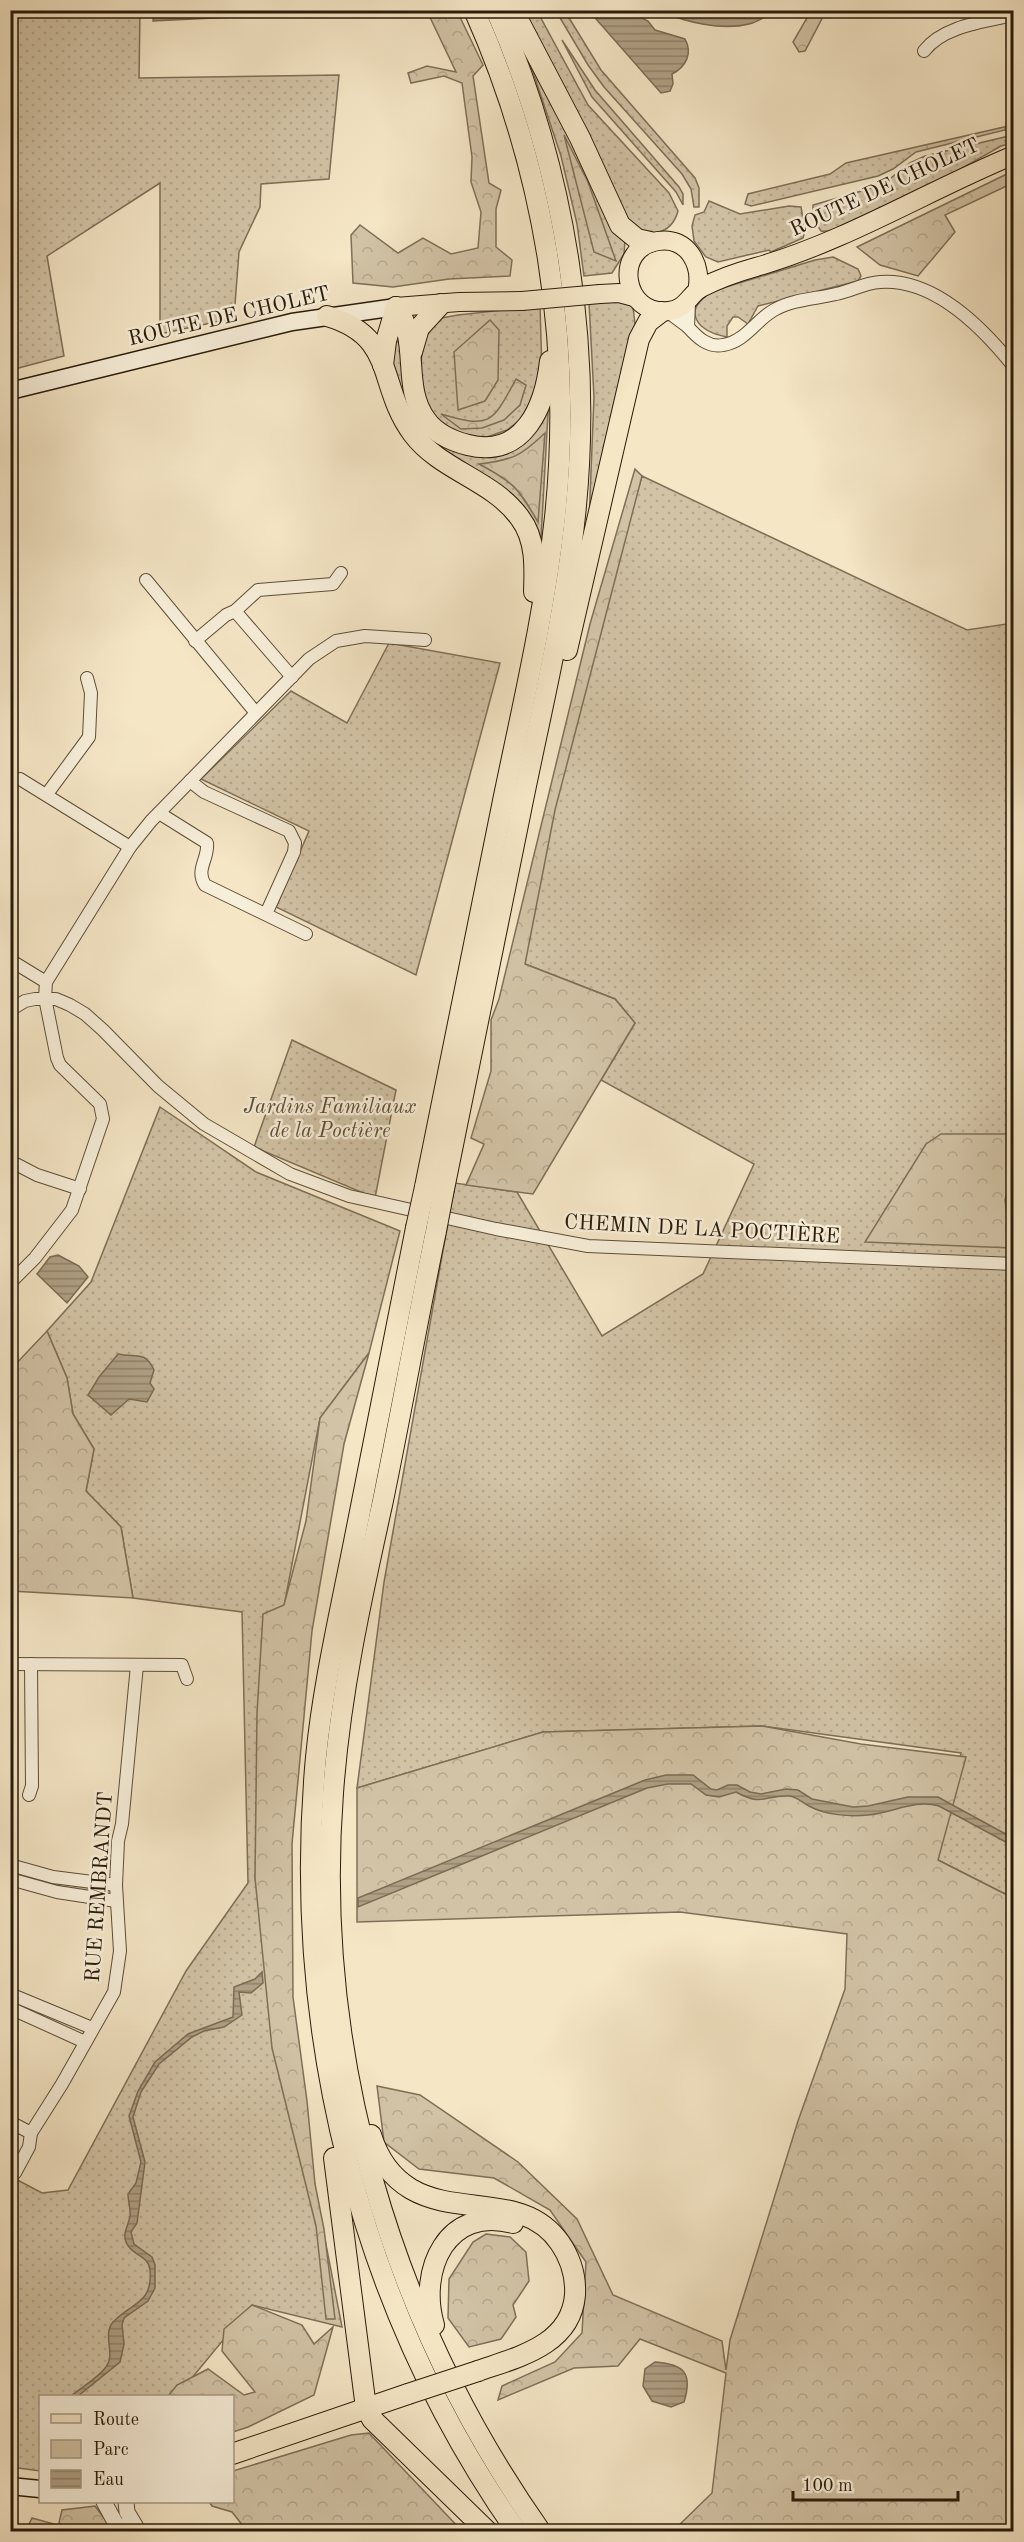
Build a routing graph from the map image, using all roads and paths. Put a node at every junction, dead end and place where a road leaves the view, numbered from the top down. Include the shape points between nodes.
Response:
1 (474, 10) edge
2 (496, 10) edge
3 (513, 10) edge
4 (1014, 15) edge
5 (924, 51) dead end
6 (1014, 155) edge
7 (650, 242) junction
8 (697, 264) junction
9 (628, 269) junction
10 (741, 271) junction
11 (599, 289) junction
12 (634, 297) junction
13 (693, 297) junction
14 (450, 303) junction
15 (396, 307) junction
16 (555, 311) junction
17 (665, 312) junction
18 (327, 316) junction
19 (688, 327) junction
20 (411, 355) junction
21 (383, 364) junction
22 (1014, 367) edge
23 (10, 390) edge
24 (341, 573) dead end
25 (146, 580) dead end
26 (235, 611) junction
27 (425, 640) dead end
28 (195, 641) junction
29 (532, 658) junction
30 (292, 677) junction
31 (87, 678) dead end
32 (256, 713) junction
33 (20, 779) dead end
34 (190, 781) junction
35 (525, 793) junction
36 (47, 794) junction
37 (159, 813) junction
38 (130, 847) junction
39 (266, 914) junction
40 (306, 934) dead end
41 (10, 960) edge
42 (46, 982) junction
43 (45, 998) junction
44 (10, 1010) edge
45 (10, 1161) edge
46 (80, 1189) junction
47 (1014, 1264) edge
48 (10, 1283) edge
49 (10, 1664) edge
50 (31, 1664) junction
51 (137, 1665) junction
52 (187, 1679) dead end
53 (29, 1795) dead end
54 (10, 1864) edge
55 (10, 1879) edge
56 (116, 1885) junction
57 (116, 1901) junction
58 (10, 1994) edge
59 (10, 2008) edge
60 (89, 2034) junction
61 (344, 2047) junction
62 (333, 2102) junction
63 (10, 2122) edge
64 (31, 2133) junction
65 (15, 2173) dead end
66 (525, 2354) junction
67 (457, 2393) junction
68 (366, 2409) junction
69 (234, 2453) edge
70 (10, 2486) edge
71 (39, 2489) edge
72 (105, 2503) edge
73 (126, 2503) edge
74 (132, 2532) edge
75 (139, 2532) edge
76 (488, 2532) edge
77 (517, 2532) edge
78 (541, 2532) edge

1 - 16 highway via 506,88 523,143 544,231
2 - 35 highway via 532,105 554,186 575,313 581,396 578,483 568,574
3 - 7 highway via 620,225 637,239
4 - 5 street via 962,27 932,41
6 - 10 main road, ROUTE DE CHOLET via 832,241
7 - 8 main road via 679,243
7 - 9 main road via 634,255
8 - 10 main road, ROUTE DE CHOLET via 716,271
8 - 13 main road via 699,277
9 - 11 main road, ROUTE DE CHOLET
9 - 12 main road via 628,284
10 - 13 main road, ROUTE DE CHOLET
11 - 12 main road, ROUTE DE CHOLET
11 - 14 main road, ROUTE DE CHOLET, bridge
12 - 17 main road via 645,307
13 - 17 main road via 680,308
13 - 19 street
14 - 15 main road, ROUTE DE CHOLET
14 - 20 highway via 419,328
15 - 18 main road, ROUTE DE CHOLET
15 - 20 highway
15 - 21 highway
16 - 20 highway via 548,384 538,414 513,440 494,446 474,447 456,442 426,421 412,389
16 - 29 highway via 561,411 559,472 550,559
17 - 19 street
17 - 35 highway via 648,322 639,339 556,696
18 - 21 highway via 345,321 366,334
18 - 23 main road, ROUTE DE CHOLET
19 - 22 street via 710,344 731,344 775,309 866,284 897,282 970,318
21 - 29 highway via 394,401 415,437 505,501 521,518 529,534 535,573
24 - 26 street via 333,584 258,590
25 - 28 street
26 - 28 street
26 - 30 street
27 - 30 street via 365,636 336,641
28 - 32 street
29 - 62 highway, bridge via 337,1627 317,1753 310,1857 314,1964
30 - 32 street
31 - 36 street via 91,693 89,737
32 - 34 street
33 - 36 street
34 - 37 street
34 - 39 street via 204,792 289,831 295,843 294,852
35 - 61 highway, bridge via 355,1631 336,1752 330,1899
36 - 38 street
37 - 38 street
37 - 39 street via 207,843 208,851 200,869 205,885
38 - 42 street
39 - 40 street
41 - 42 street
42 - 43 street
43 - 44 street via 25,1001
43 - 46 street via 60,1065 100,1104 103,1112
43 - 47 street, CHEMIN DE LA POCTIÈRE via 56,999 85,1014 175,1101 239,1146 290,1174 349,1196 588,1246
45 - 46 street
46 - 48 street via 72,1210
49 - 50 street
50 - 51 street
50 - 53 street
51 - 52 street via 182,1665
51 - 56 street, RUE REMBRANDT
54 - 56 street via 53,1877
55 - 57 street via 57,1892
56 - 57 street, RUE REMBRANDT
57 - 60 street, RUE REMBRANDT via 120,1951 114,1992
58 - 60 street
59 - 60 street
60 - 64 street, RUE REMBRANDT
61 - 66 highway via 377,2151 397,2178 419,2193 440,2200 520,2212 546,2227 567,2253 575,2289 569,2317 558,2335
61 - 67 highway via 365,2153 383,2217 421,2317
62 - 68 highway via 334,2154
62 - 77 highway via 358,2204 410,2341 469,2457
63 - 64 street
64 - 65 street, RUE REMBRANDT via 29,2147
66 - 67 highway via 552,2328 563,2304 565,2286 555,2254 541,2238 516,2223 485,2220 465,2226 439,2251 428,2290 433,2322
66 - 68 highway, bridge
67 - 78 highway
68 - 69 highway
68 - 76 highway
70 - 71 main road
72 - 74 street via 116,2524
73 - 75 street

